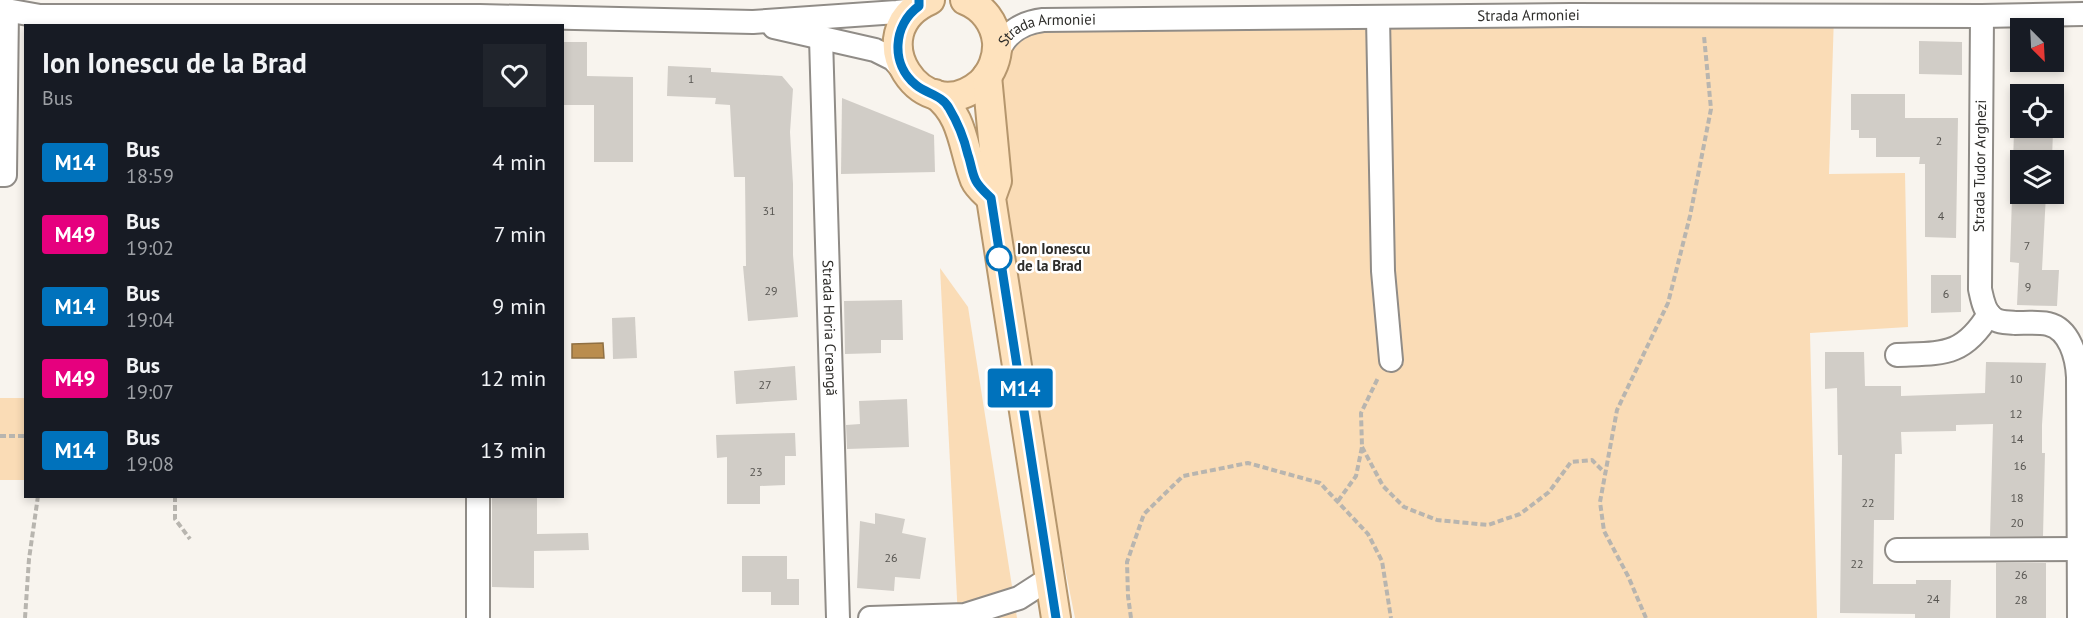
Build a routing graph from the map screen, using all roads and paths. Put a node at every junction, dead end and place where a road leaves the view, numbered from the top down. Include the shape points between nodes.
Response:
1 (969, 1) edge
2 (920, 4) edge
3 (3, 10) edge
4 (641, 10) edge
5 (182, 14) edge
6 (2083, 14) edge
7 (1702, 15) junction
8 (1982, 16) junction
9 (1378, 18) junction
10 (480, 21) edge
11 (753, 22) junction
12 (821, 38) junction
13 (991, 68) junction
14 (905, 72) junction
15 (935, 94) junction
16 (0, 175) edge
17 (991, 198) junction
18 (1989, 314) junction
19 (1897, 355) dead end
20 (1391, 360) joint
21 (0, 436) edge
22 (24, 436) edge
23 (1362, 447) junction
24 (1605, 472) junction
25 (38, 498) edge
26 (175, 498) edge
27 (478, 498) edge
28 (1338, 501) junction
29 (189, 538) dead end
30 (2079, 549) junction
31 (1897, 550) dead end
32 (1050, 578) junction
33 (25, 618) edge
34 (478, 618) edge
35 (838, 618) edge
36 (870, 618) edge
37 (1056, 618) edge
38 (1131, 618) edge
39 (1391, 618) edge
40 (1646, 618) edge
41 (2079, 618) edge

1 - 13 main road via 992,24 997,42
2 - 11 street via 897,12
2 - 14 main road via 903,24 898,37 898,55
3 - 5 street via 40,16
3 - 16 street via 5,175
4 - 10 street
4 - 11 street
5 - 10 street
6 - 8 street, Strada Armoniei
7 - 8 street, Strada Armoniei
7 - 9 street, Strada Armoniei
7 - 24 path via 1711,109 1690,216 1668,303 1617,410
8 - 18 street, Strada Tudor Arghezi via 1979,276
9 - 13 street, Strada Armoniei via 1043,20 1014,31 1003,42
9 - 20 street via 1383,271
11 - 12 street
12 - 14 street via 880,51
12 - 35 street, Strada Horia Creangă
13 - 15 main road via 966,92
13 - 17 main road via 997,181
14 - 15 main road via 916,85
15 - 17 main road via 948,105 960,129 976,182
17 - 32 main road
18 - 19 street via 1968,341 1951,351
18 - 30 street via 2000,321 2054,326 2065,335 2073,350 2078,377
20 - 23 path via 1361,413
21 - 22 path
23 - 24 path via 1383,486 1404,507 1437,520 1488,525 1520,514 1549,492 1571,462 1592,460
23 - 28 path via 1356,476
24 - 40 path via 1600,502 1604,531
25 - 33 path
26 - 29 path via 175,519
27 - 34 street
28 - 38 path via 1320,483 1248,463 1183,476 1144,514 1127,562
28 - 39 path via 1368,534 1382,561
30 - 31 street
30 - 41 street
32 - 36 street via 1019,598 965,615
32 - 37 main road

